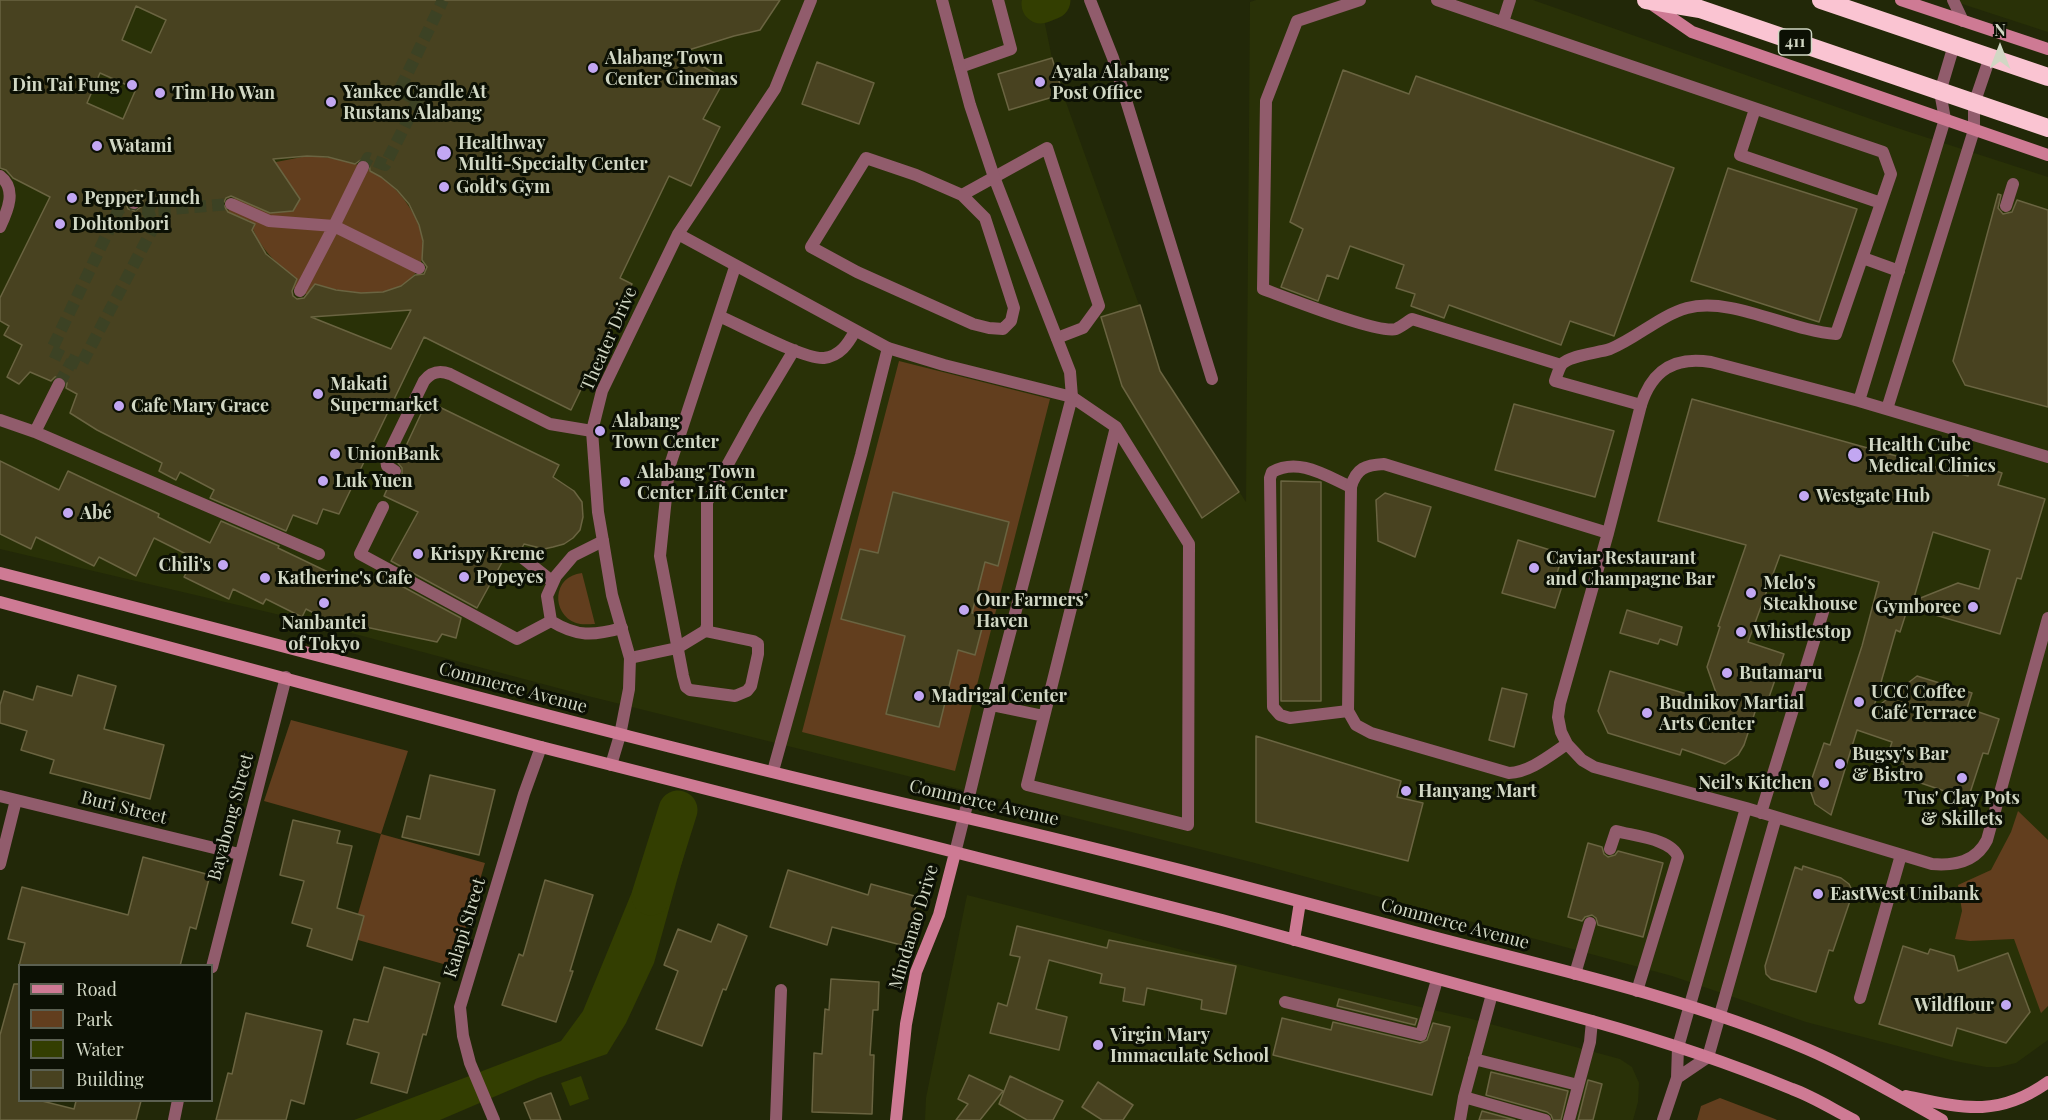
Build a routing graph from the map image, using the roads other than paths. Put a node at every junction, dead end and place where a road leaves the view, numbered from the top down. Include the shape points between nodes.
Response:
1 (811, 0) edge
2 (942, 0) edge
3 (998, 0) edge
4 (1090, 0) edge
5 (1359, 0) edge
6 (1440, 0) edge
7 (1510, 0) edge
8 (1647, 0) edge
9 (1821, 0) edge
10 (1901, 0) edge
11 (1953, 0) edge
12 (1963, 21) junction
13 (1503, 22) junction
14 (1954, 45) junction
15 (2048, 49) edge
16 (1990, 57) junction
17 (960, 67) junction
18 (2048, 77) edge
19 (1940, 92) junction
20 (1974, 104) junction
21 (1755, 109) junction
22 (1945, 119) junction
23 (2048, 128) edge
24 (1974, 130) junction
25 (2048, 155) edge
26 (363, 167) dead end
27 (0, 176) edge
28 (994, 177) junction
29 (2013, 184) dead end
30 (962, 195) junction
31 (1881, 202) junction
32 (231, 204) tunnel mouth
33 (2006, 206) dead end
34 (334, 226) junction
35 (0, 227) edge
36 (678, 234) junction
37 (1863, 258) junction
38 (735, 267) junction
39 (419, 268) dead end
40 (1899, 271) junction
41 (300, 291) dead end
42 (719, 316) junction
43 (855, 331) junction
44 (1057, 338) junction
45 (888, 348) junction
46 (794, 350) junction
47 (1561, 364) junction
48 (1212, 379) dead end
49 (58, 384) tunnel mouth
50 (1072, 397) junction
51 (1859, 401) junction
52 (1641, 405) junction
53 (1887, 409) junction
54 (0, 420) edge
55 (1116, 427) junction
56 (592, 431) junction
57 (35, 432) junction
58 (2048, 457) edge
59 (395, 471) dead end
60 (1351, 487) junction
61 (383, 507) dead end
62 (1608, 533) junction
63 (603, 541) junction
64 (319, 554) dead end
65 (519, 555) dead end
66 (0, 573) edge
67 (553, 582) junction
68 (0, 602) edge
69 (1823, 612) dead end
70 (2048, 618) edge
71 (551, 621) junction
72 (622, 628) junction
73 (705, 631) junction
74 (677, 648) junction
75 (2044, 648) edge
76 (630, 658) junction
77 (286, 677) junction
78 (991, 705) junction
79 (1348, 711) junction
80 (1044, 716) junction
81 (620, 735) junction
82 (1567, 744) junction
83 (541, 747) junction
84 (611, 765) junction
85 (773, 771) junction
86 (0, 796) edge
87 (16, 800) junction
88 (1746, 808) junction
89 (1761, 813) junction
90 (964, 817) junction
91 (1776, 817) junction
92 (1610, 849) dead end
93 (955, 852) junction
94 (239, 854) junction
95 (1901, 855) junction
96 (0, 864) edge
97 (1300, 902) junction
98 (1590, 923) dead end
99 (1294, 940) junction
100 (213, 964) edge
101 (1575, 974) junction
102 (1437, 980) junction
103 (781, 990) dead end
104 (1637, 991) junction
105 (1492, 994) junction
106 (1860, 998) dead end
107 (1285, 1002) dead end
108 (1690, 1007) junction
109 (1719, 1016) junction
110 (1592, 1021) junction
111 (1678, 1047) junction
112 (1708, 1057) junction
113 (1474, 1059) junction
114 (1677, 1078) junction
115 (2048, 1082) edge
116 (1578, 1085) junction
117 (1892, 1092) junction
118 (1464, 1097) junction
119 (178, 1102) edge
120 (493, 1117) edge
121 (174, 1120) edge
122 (776, 1120) edge
123 (896, 1120) edge
124 (1460, 1120) edge
125 (1545, 1120) edge
126 (1569, 1120) edge
127 (1663, 1120) edge
128 (1854, 1120) edge
129 (1942, 1120) edge

1 - 36 street, Theater Drive via 775,89
2 - 17 street
3 - 17 street via 1011,49
4 - 48 street via 1113,58
5 - 47 street via 1297,21 1266,101 1263,289 1377,327 1395,329 1412,319
6 - 13 street
7 - 13 street
8 - 19 highway, 411 via 1700,9
8 - 22 main road, 411 via 1692,32
9 - 14 highway
10 - 12 main road
11 - 12 street
12 - 15 main road
13 - 21 street
14 - 16 highway
14 - 19 street
16 - 18 highway
16 - 20 street
17 - 28 street
19 - 20 highway, 411
19 - 22 street
20 - 23 highway, 411
20 - 24 street
21 - 31 street via 1883,152 1891,174
21 - 31 street via 1740,155
22 - 24 main road, 411
22 - 40 street
24 - 25 main road, 411
24 - 53 street
26 - 34 street
27 - 35 street via 9,186 10,194
28 - 30 street
28 - 44 street
28 - 44 street via 1047,148 1099,306 1083,328
29 - 33 street
30 - 30 street via 866,158 811,247 973,324 1003,328 1011,321 1014,308 985,218
31 - 37 street
32 - 34 street via 269,221
34 - 39 street
34 - 41 street
36 - 38 street
36 - 56 street, Theater Drive via 607,382
37 - 40 street
37 - 47 street via 1836,334 1728,308 1689,307 1671,313 1612,348 1569,358
38 - 42 street
38 - 43 street
40 - 51 street
42 - 46 street
42 - 74 street via 669,468 660,556
43 - 45 street
43 - 46 street via 843,349 826,358
44 - 50 street via 1070,372
45 - 50 street
45 - 85 street
46 - 73 street via 707,502
47 - 52 street via 1555,381
49 - 57 street
50 - 55 street
50 - 78 street, Mindanao Drive
51 - 52 street via 1711,362 1688,360 1658,374
51 - 53 street
52 - 62 street
53 - 58 street
54 - 57 street
55 - 80 street
55 - 80 street via 1189,544 1188,825 1028,784
56 - 59 street via 550,424 450,374 436,372 424,381 386,459 387,466
56 - 63 street, Theater Drive
57 - 64 street
60 - 62 street via 1361,469 1384,464
60 - 79 street
60 - 79 street via 1303,466 1283,466 1272,472 1270,478 1273,707 1290,718
61 - 71 street via 360,554 517,639
62 - 82 street via 1560,703 1558,717
63 - 67 street via 573,556
63 - 72 street, Theater Drive
65 - 67 street
66 - 81 main road, Commerce Avenue
67 - 71 street via 547,596
68 - 77 main road
69 - 89 street
70 - 75 street
71 - 72 street via 566,630 594,635
72 - 76 street, Theater Drive
73 - 74 street
73 - 74 street via 758,644 747,691 735,696 690,690
74 - 76 street
75 - 95 street via 1982,849 1966,861 1945,865
76 - 81 street, Theater Drive via 630,683
77 - 83 main road
77 - 94 street, Bayabong Street
78 - 80 street
78 - 90 street, Mindanao Drive
79 - 82 street via 1363,730 1509,773 1528,769
81 - 84 street, Theater Drive
81 - 85 main road, Commerce Avenue
82 - 88 street via 1594,767
83 - 84 main road
83 - 120 street, Kalapi Street via 460,1007 470,1062
84 - 93 main road
85 - 90 main road, Commerce Avenue
86 - 87 street, Buri Street
87 - 94 street, Buri Street
87 - 96 street
88 - 89 street
88 - 108 street
89 - 91 street
90 - 93 street, Mindanao Drive
90 - 97 main road, Commerce Avenue
91 - 95 street
91 - 109 street
92 - 104 street via 1616,831 1666,844 1678,857
93 - 99 main road
93 - 123 main road, Mindanao Drive via 939,915 916,972
94 - 100 street, Bayabong Street
95 - 106 street
97 - 99 main road
97 - 101 main road, Commerce Avenue
98 - 101 street
99 - 102 main road
101 - 104 main road, Commerce Avenue
102 - 105 main road
102 - 107 street via 1421,1035
103 - 122 street
104 - 108 main road, Commerce Avenue
105 - 110 main road
105 - 113 street
108 - 109 main road, Commerce Avenue
108 - 111 street
109 - 112 street
109 - 117 main road, Commerce Avenue via 1810,1050
110 - 111 main road
110 - 116 street
111 - 112 main road
111 - 114 street
112 - 114 street
112 - 128 main road via 1795,1090
113 - 116 street
113 - 118 street
114 - 127 street
115 - 117 main road via 2005,1103 1977,1108
116 - 126 street
117 - 129 main road, Commerce Avenue
118 - 124 street
118 - 125 street
119 - 121 street

